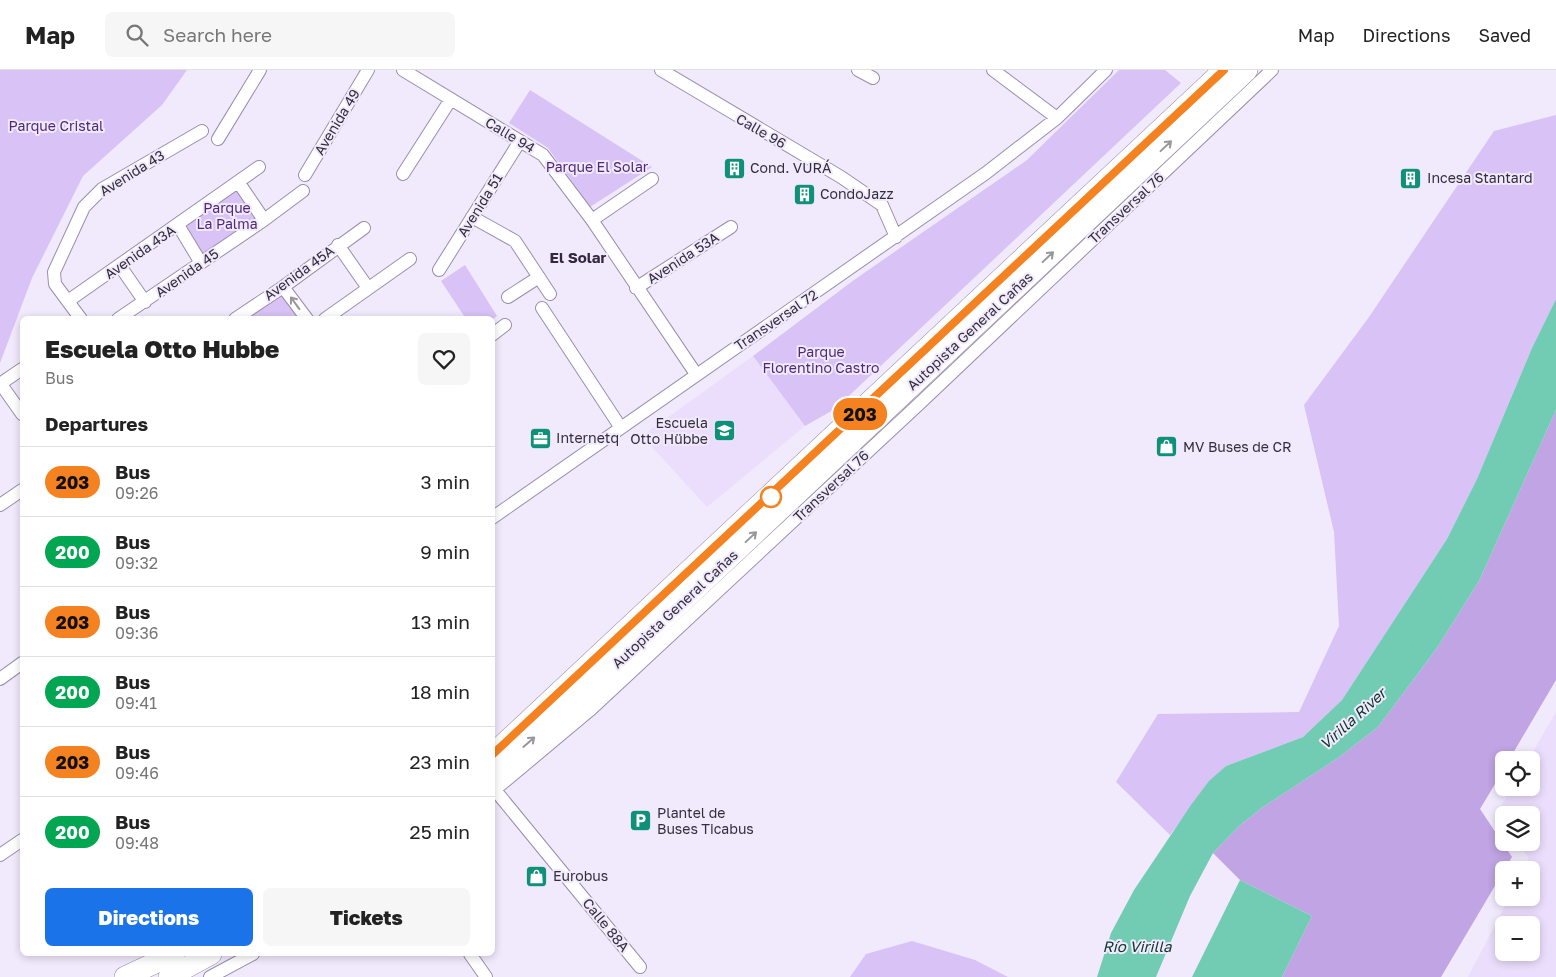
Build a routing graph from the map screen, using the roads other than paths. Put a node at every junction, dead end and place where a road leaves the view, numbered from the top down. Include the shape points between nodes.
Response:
1 (260, 70) edge
2 (368, 70) edge
3 (403, 70) edge
4 (661, 70) edge
5 (858, 70) edge
6 (993, 70) edge
7 (1106, 70) edge
8 (1224, 70) edge
9 (1247, 70) edge
10 (1272, 70) edge
11 (873, 78) dead end
12 (451, 99) junction
13 (1056, 118) junction
14 (202, 131) dead end
15 (218, 139) dead end
16 (520, 141) junction
17 (259, 167) dead end
18 (403, 174) dead end
19 (305, 175) dead end
20 (652, 178) dead end
21 (239, 183) junction
22 (303, 191) dead end
23 (472, 218) junction
24 (264, 220) junction
25 (592, 220) junction
26 (178, 225) junction
27 (731, 227) dead end
28 (364, 228) dead end
29 (896, 237) junction
30 (338, 245) junction
31 (410, 259) dead end
32 (201, 263) junction
33 (120, 266) junction
34 (439, 270) dead end
35 (538, 277) junction
36 (283, 287) junction
37 (368, 288) junction
38 (636, 288) junction
39 (550, 294) dead end
40 (508, 298) dead end
41 (68, 301) junction
42 (145, 302) junction
43 (542, 308) dead end
44 (79, 316) edge
45 (123, 316) edge
46 (240, 316) edge
47 (305, 316) edge
48 (329, 316) edge
49 (506, 325) dead end
50 (495, 333) edge
51 (20, 370) edge
52 (696, 374) junction
53 (0, 384) edge
54 (20, 411) edge
55 (621, 428) junction
56 (20, 491) edge
57 (0, 505) edge
58 (495, 516) edge
59 (20, 664) edge
60 (0, 679) edge
61 (495, 752) edge
62 (495, 783) edge
63 (495, 783) edge
64 (495, 787) edge
65 (20, 841) edge
66 (0, 856) edge
67 (170, 956) edge
68 (207, 956) edge
69 (249, 956) edge
70 (471, 956) edge
71 (640, 967) dead end
72 (125, 977) edge
73 (169, 977) edge
74 (210, 977) edge
75 (486, 977) edge

1 - 15 street
2 - 19 street, Avenida 49
3 - 12 street, Calle 94
4 - 29 street, Calle 96 via 841,176 882,205
5 - 11 street
6 - 13 street
7 - 13 street, Transversal 72
8 - 61 highway
62 -> 9 highway, Autopista General Cañas via 580,698
10 - 63 street, Transversal 76 via 589,711
12 - 16 street, Calle 94
12 - 18 street
13 - 29 street, Transversal 72
14 - 41 street, Avenida 43 via 102,189 84,207 54,272 55,284
16 - 23 street, Avenida 51
16 - 25 street, Calle 94 via 543,156
17 - 21 street, Avenida 43A
20 - 25 street
21 - 24 street
21 - 26 street, Avenida 43A
22 - 24 street, Avenida 45
23 - 34 street, Avenida 51
23 - 35 street via 515,241
24 - 32 street, Avenida 45
25 - 38 street, Calle 94
26 - 32 street
26 - 33 street, Avenida 43A
27 - 38 street, Avenida 53A
28 - 30 street, Avenida 45A
29 - 52 street, Transversal 72
30 - 36 street, Avenida 45A
30 - 37 street
31 - 37 street
32 - 42 street, Avenida 45
33 - 41 street, Avenida 43A
33 - 42 street
35 - 39 street
35 - 40 street
36 - 46 street, Avenida 45A
47 -> 36 street
37 - 48 street
38 - 52 street, Calle 94
41 - 44 street
42 - 45 street, Avenida 45
43 - 55 street
49 - 50 street
51 - 53 street
52 - 55 street, Transversal 72
53 - 54 street
55 - 58 street, Transversal 72
56 - 57 street
59 - 60 street
64 - 71 street, Calle 88A
65 - 66 street
67 - 72 highway
68 - 73 highway
69 - 74 street
70 - 75 street

